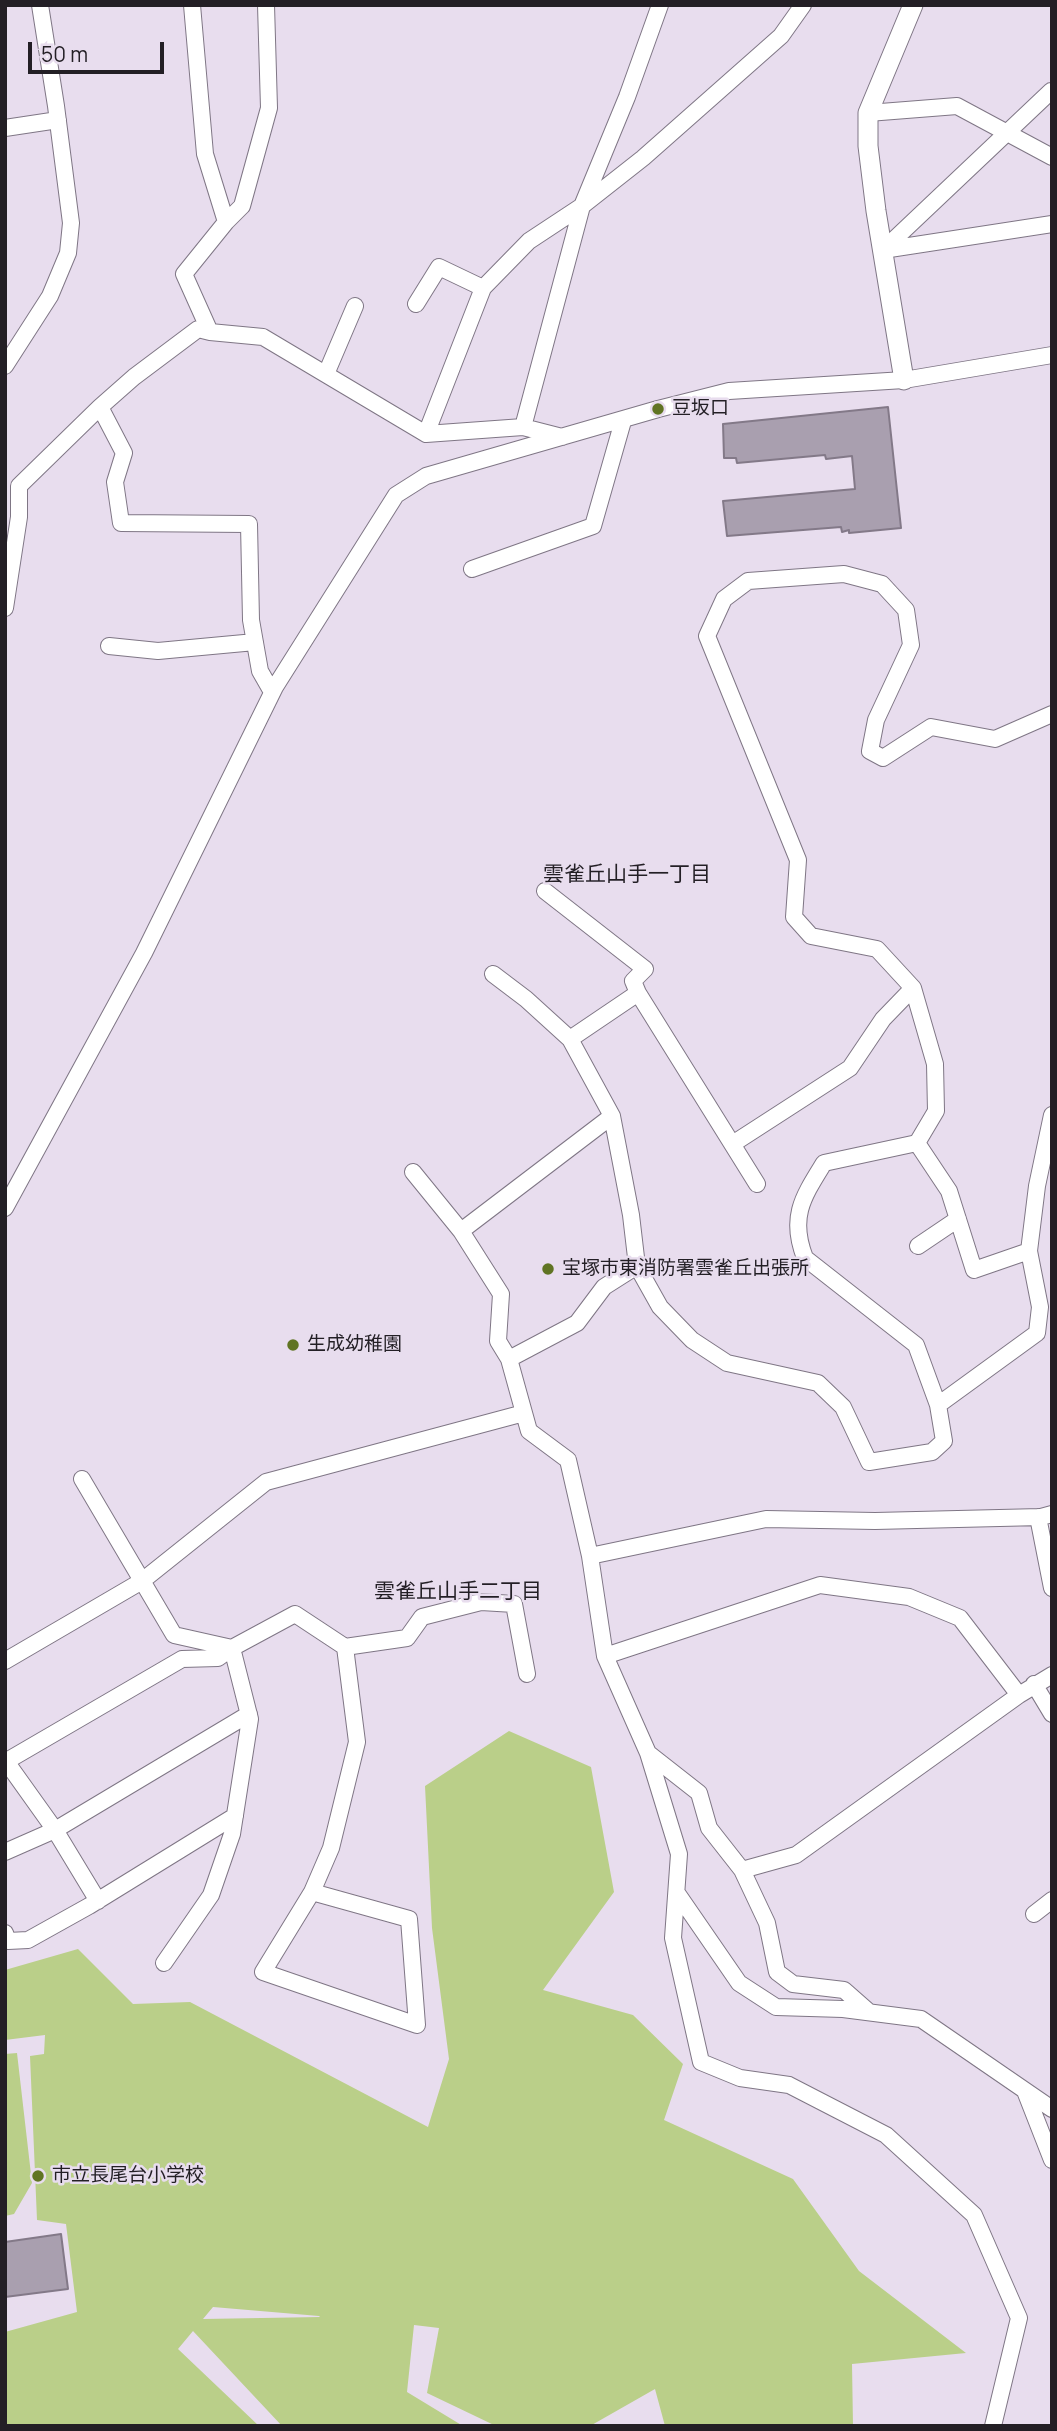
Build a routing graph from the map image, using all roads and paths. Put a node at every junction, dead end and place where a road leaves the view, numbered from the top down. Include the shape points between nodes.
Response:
1 (40, 5) edge
2 (192, 5) edge
3 (266, 5) edge
4 (660, 5) edge
5 (803, 5) edge
6 (913, 5) edge
7 (1051, 91) edge
8 (868, 113) junction
9 (58, 120) junction
10 (5, 128) edge
11 (1008, 132) junction
12 (1052, 157) edge
13 (582, 206) junction
14 (226, 222) junction
15 (1052, 224) edge
16 (883, 250) junction
17 (482, 288) junction
18 (416, 304) dead end
19 (355, 306) dead end
20 (211, 332) junction
21 (1052, 355) edge
22 (5, 366) edge
23 (326, 374) junction
24 (904, 380) junction
25 (100, 407) junction
26 (623, 421) junction
27 (523, 427) junction
28 (426, 434) junction
29 (563, 437) junction
30 (472, 569) dead end
31 (5, 608) edge
32 (255, 642) junction
33 (109, 646) dead end
34 (272, 692) junction
35 (1052, 714) edge
36 (545, 891) dead end
37 (493, 974) dead end
38 (914, 988) junction
39 (638, 993) junction
40 (570, 1039) junction
41 (1052, 1115) edge
42 (612, 1116) junction
43 (733, 1143) junction
44 (917, 1143) junction
45 (413, 1172) dead end
46 (757, 1184) dead end
47 (5, 1208) edge
48 (958, 1219) junction
49 (461, 1231) junction
50 (918, 1246) dead end
51 (1029, 1251) junction
52 (637, 1266) junction
53 (509, 1359) junction
54 (938, 1405) junction
55 (524, 1413) junction
56 (82, 1479) dead end
57 (1045, 1516) edge
58 (590, 1556) junction
59 (142, 1581) junction
60 (1052, 1588) edge
61 (345, 1647) junction
62 (232, 1648) junction
63 (605, 1656) junction
64 (5, 1661) edge
65 (527, 1674) dead end
66 (1052, 1675) edge
67 (1034, 1684) junction
68 (1019, 1695) junction
69 (249, 1714) junction
70 (1052, 1714) edge
71 (648, 1753) junction
72 (6, 1761) edge
73 (235, 1816) junction
74 (55, 1830) junction
75 (5, 1852) edge
76 (742, 1870) junction
77 (312, 1892) junction
78 (677, 1893) junction
79 (1052, 1900) edge
80 (98, 1901) junction
81 (1034, 1914) dead end
82 (5, 1933) edge
83 (164, 1963) dead end
84 (869, 2012) junction
85 (1025, 2091) junction
86 (1052, 2109) edge
87 (1052, 2160) edge
88 (993, 2426) edge

1 - 9 street
2 - 14 street via 205,154
3 - 14 street via 269,108 242,206
4 - 13 street
5 - 13 street via 781,36
6 - 8 street
7 - 11 street
8 - 11 street via 957,106
8 - 16 street via 868,146
9 - 10 street
9 - 22 street via 71,222 68,253 50,296
11 - 12 street
11 - 16 street
13 - 17 street via 529,241
13 - 27 street
14 - 20 street via 184,274
15 - 16 street
16 - 24 street
17 - 18 street via 439,267
17 - 28 street
19 - 23 street
20 - 23 street via 263,337
20 - 25 street via 198,329
21 - 24 street
23 - 28 street
24 - 26 street via 729,391
25 - 31 street via 19,486 19,517
25 - 32 street via 124,453 115,482 121,523 249,524
26 - 29 street
26 - 30 street via 593,526
27 - 28 street
27 - 29 street
29 - 34 street via 426,476 396,495
32 - 33 street via 158,651
32 - 34 street via 260,671
34 - 47 street via 144,953
35 - 38 street via 995,738 931,727 883,758 870,751 876,720 911,645 906,610 882,584 844,574 748,581 724,599 706,636 798,859 794,917 811,936 877,949
36 - 39 street via 645,969 633,981
37 - 40 street
38 - 43 street via 883,1020 850,1068
38 - 44 street via 935,1064 936,1111
39 - 40 street
39 - 43 street
40 - 42 street
41 - 51 street
42 - 49 street
42 - 52 street
43 - 46 street
44 - 48 street via 948,1191
44 - 54 street via 824,1163 802,1199 798,1238 806,1258 916,1345
45 - 49 street
48 - 50 street
48 - 51 street via 974,1270
49 - 53 street via 501,1294 498,1341
51 - 54 street via 1040,1307 1037,1333
52 - 53 street via 604,1287 577,1323
52 - 54 street via 660,1307 692,1340 727,1363 818,1383 843,1407 869,1462 932,1452 944,1441
53 - 55 street
55 - 58 street via 529,1430 568,1460
55 - 59 street via 266,1482
56 - 59 street
57 - 58 street via 766,1519
57 - 60 street
58 - 63 street
59 - 62 street via 174,1635
59 - 64 street
61 - 62 street via 295,1614
61 - 65 street via 407,1638 422,1617 469,1605 514,1604
61 - 77 street via 357,1742 331,1848
62 - 69 street
62 - 72 street via 218,1658 182,1658
63 - 68 street via 820,1585 909,1597 960,1618
63 - 71 street
66 - 67 street
67 - 68 street
67 - 70 street
68 - 76 street via 796,1855
69 - 73 street
69 - 74 street
71 - 76 street via 699,1793 709,1828
71 - 78 street via 679,1854
72 - 74 street
73 - 80 street
73 - 83 street via 211,1895
74 - 75 street
74 - 80 street
76 - 84 street via 767,1923 777,1972 793,1984 844,1990
77 - 77 street via 263,1972 417,2025 409,1919
78 - 84 street via 739,1983 776,2007
78 - 88 street via 673,1938 701,2062 740,2078 789,2085 886,2135 974,2215 1019,2318
79 - 81 street
80 - 82 street via 28,1940 8,1941
84 - 85 street via 921,2019
85 - 86 street
85 - 87 street

